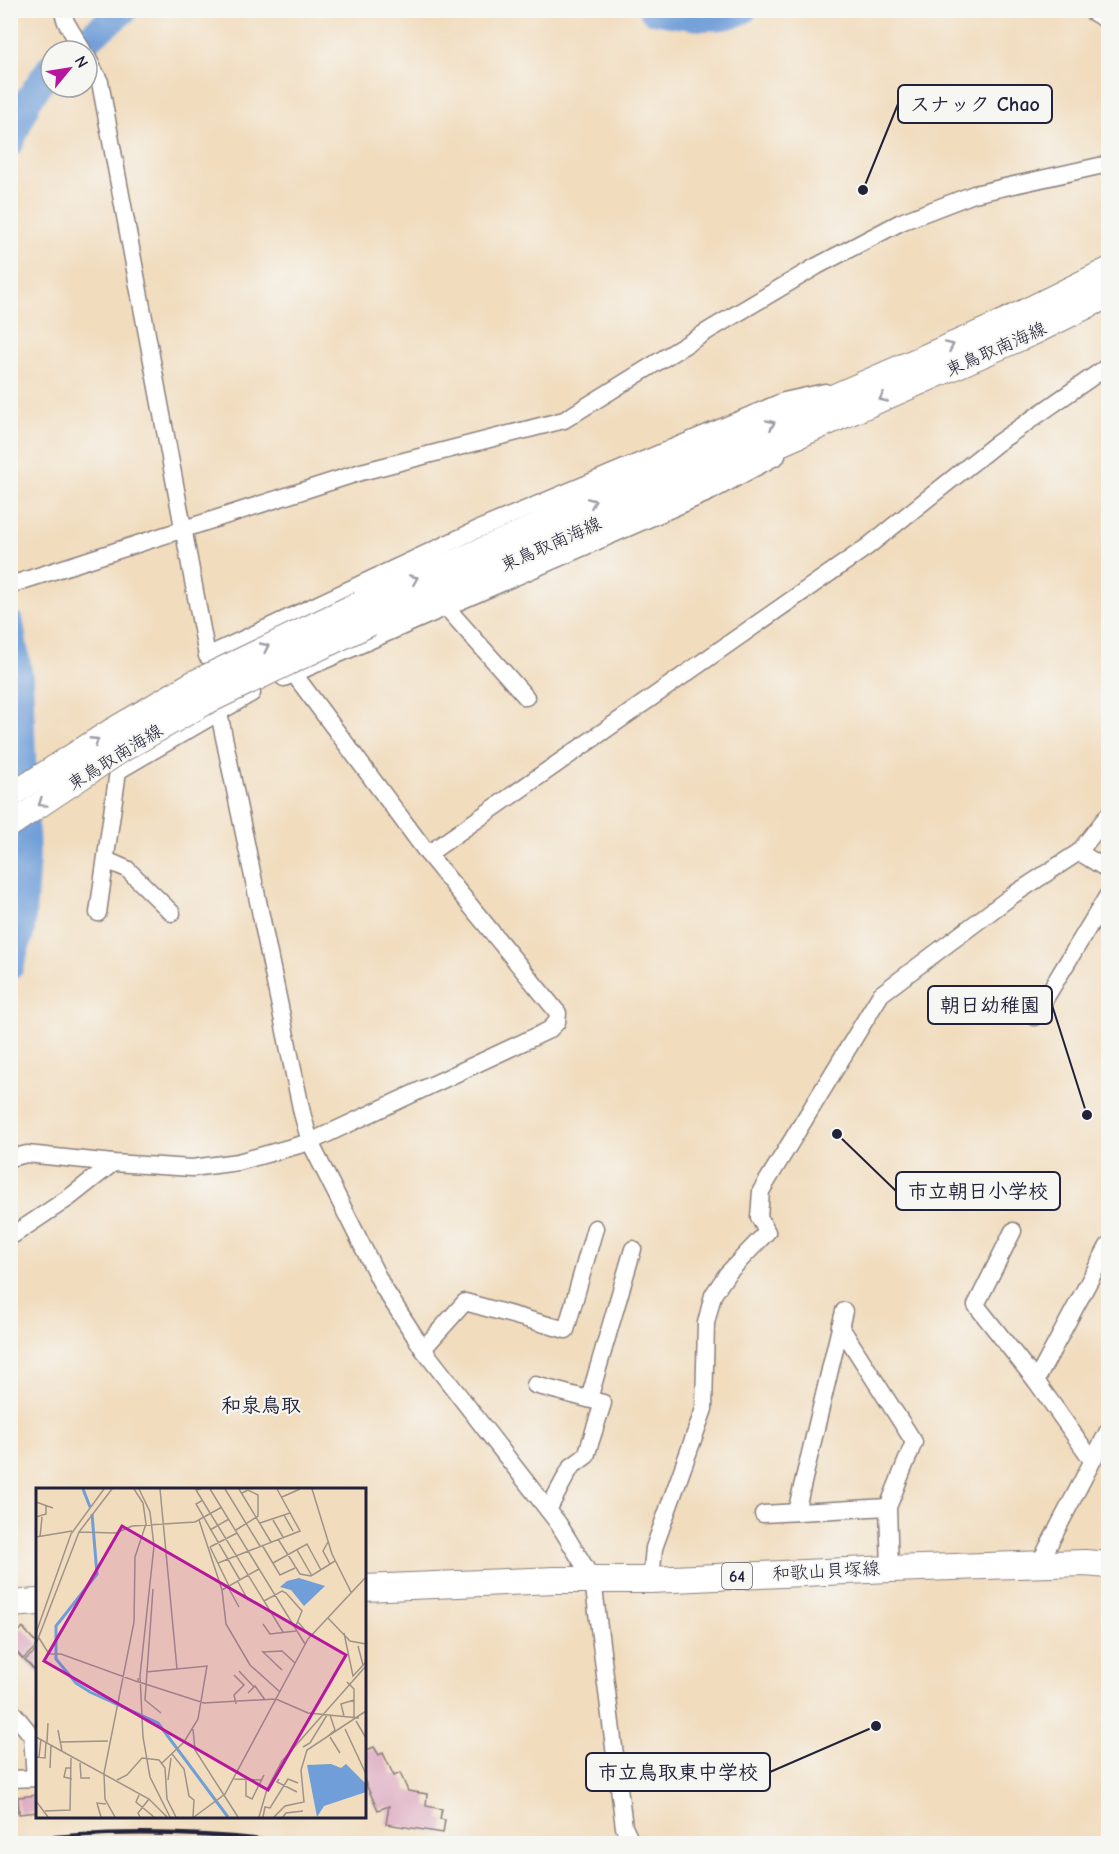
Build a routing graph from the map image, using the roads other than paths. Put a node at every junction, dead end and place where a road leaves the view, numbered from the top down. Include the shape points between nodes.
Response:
1 (1089, 10) edge
2 (64, 16) edge
3 (1108, 21) edge
4 (76, 39) edge
5 (99, 83) edge
6 (1108, 164) edge
7 (1108, 270) edge
8 (1108, 296) edge
9 (1108, 366) edge
10 (866, 383) junction
11 (839, 418) junction
12 (184, 530) junction
13 (10, 585) edge
14 (446, 607) junction
15 (365, 613) junction
16 (207, 656) junction
17 (294, 674) junction
18 (526, 697) dead end
19 (219, 710) junction
20 (10, 796) edge
21 (1108, 816) edge
22 (10, 825) edge
23 (1079, 852) junction
24 (428, 854) junction
25 (106, 860) junction
26 (1108, 870) edge
27 (1108, 895) edge
28 (172, 913) dead end
29 (98, 914) dead end
30 (1034, 1017) dead end
31 (310, 1142) junction
32 (10, 1158) edge
33 (113, 1163) junction
34 (595, 1228) dead end
35 (1013, 1231) dead end
36 (10, 1237) edge
37 (1108, 1246) edge
38 (633, 1249) dead end
39 (423, 1349) junction
40 (1036, 1381) junction
41 (535, 1385) dead end
42 (589, 1399) junction
43 (1106, 1440) edge
44 (1092, 1460) junction
45 (888, 1508) junction
46 (548, 1510) junction
47 (796, 1512) junction
48 (763, 1514) dead end
49 (1039, 1564) junction
50 (1108, 1565) edge
51 (890, 1569) junction
52 (593, 1580) junction
53 (651, 1580) junction
54 (366, 1588) edge
55 (36, 1602) edge
56 (10, 1604) edge
57 (19, 1713) edge
58 (36, 1778) edge
59 (10, 1779) edge
60 (632, 1844) edge

1 - 3 street
2 - 4 street
5 - 12 street
6 - 12 street via 974,194 901,222 817,266 564,420 361,472
10 -> 7 main road, 東鳥取南海線
8 -> 11 main road, 東鳥取南海線
9 - 24 street via 996,444 867,547
15 -> 10 main road, 東鳥取南海線
10 - 16 street via 784,401 678,444 474,531
11 - 14 street via 710,492
11 - 15 main road, 東鳥取南海線
12 - 13 street
12 - 16 street
14 - 17 street
14 - 18 street
20 -> 15 main road, 東鳥取南海線, bridge via 193,683
15 -> 22 main road, 東鳥取南海線, bridge via 122,750
16 - 19 street
17 - 19 street
17 - 24 street
19 - 25 street via 118,771
19 - 31 street
21 - 23 street
23 - 26 street
23 - 53 street via 1013,895 881,994 761,1191 759,1217 767,1232 727,1274 713,1295 706,1323 704,1409 654,1548
24 - 31 street via 558,1013 557,1022 549,1030
25 - 28 street via 127,869
25 - 29 street
27 - 30 street
31 - 33 street via 238,1162 192,1168
31 - 39 street via 382,1287
32 - 33 street via 27,1154
33 - 36 street
34 - 39 street via 566,1330 465,1302
35 - 40 street via 976,1305
37 - 40 street
38 - 42 street
39 - 46 street
40 - 44 street
41 - 42 street
42 - 46 street via 603,1403 586,1456 571,1467
43 - 44 street
44 - 49 street
45 - 47 street
45 - 47 street via 914,1442 842,1318
45 - 51 street
46 - 52 street
47 - 48 street
49 - 50 main road, 和歌山貝塚線 / 64
49 - 51 main road, 和歌山貝塚線 / 64
51 - 53 main road, 和歌山貝塚線 / 64
52 - 53 main road, 和歌山貝塚線 / 64
52 - 54 main road, 和歌山貝塚線 / 64
52 - 60 street via 624,1827
55 - 56 main road
57 - 58 street via 32,1736
58 - 59 street

